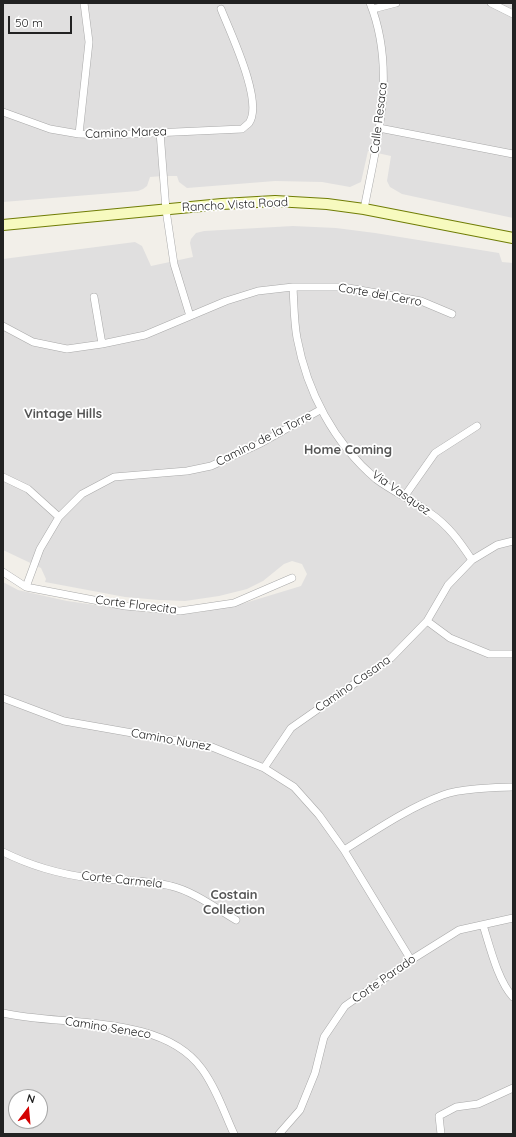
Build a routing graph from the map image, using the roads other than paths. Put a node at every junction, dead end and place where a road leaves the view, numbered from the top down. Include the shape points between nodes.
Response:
1 (84, 3) edge
2 (396, 3) edge
3 (490, 3) edge
4 (372, 6) edge
5 (221, 9) dead end
6 (513, 14) edge
7 (3, 112) edge
8 (380, 128) junction
9 (160, 132) junction
10 (79, 134) junction
11 (513, 154) edge
12 (364, 209) junction
13 (166, 210) junction
14 (3, 225) edge
15 (513, 238) edge
16 (293, 287) junction
17 (94, 297) dead end
18 (452, 314) dead end
19 (190, 316) junction
20 (3, 326) edge
21 (102, 344) junction
22 (320, 410) junction
23 (477, 426) dead end
24 (3, 476) edge
25 (404, 497) junction
26 (59, 517) junction
27 (513, 541) edge
28 (472, 560) junction
29 (3, 572) edge
30 (292, 578) dead end
31 (26, 587) junction
32 (427, 621) junction
33 (513, 654) edge
34 (3, 698) edge
35 (264, 768) junction
36 (513, 787) edge
37 (344, 850) junction
38 (3, 852) edge
39 (513, 918) edge
40 (236, 920) dead end
41 (483, 925) junction
42 (411, 960) junction
43 (513, 997) edge
44 (3, 1013) edge
45 (513, 1088) edge
46 (234, 1134) edge
47 (279, 1134) edge
48 (441, 1134) edge

1 - 10 street via 89,42
2 - 4 street
3 - 6 street
4 - 8 street, Calle Resaca via 384,67
5 - 9 street, Camino Marea via 253,99 253,112 249,122 242,129
7 - 10 street, Camino Marea via 50,129
8 - 11 street
8 - 12 street, Calle Resaca
9 - 10 street, Camino Marea via 109,136
9 - 13 street
12 - 13 main road, Rancho Vista Road via 275,201
12 - 15 main road, Rancho Vista Road
13 - 14 main road, Rancho Vista Road
13 - 19 street via 174,264
16 - 18 street, Corte del Cerro via 343,287 421,301
16 - 19 street, Corte del Cerro via 258,291
16 - 22 street, Via Vasquez via 297,337 307,378
17 - 21 street
19 - 21 street, Corte del Cerro via 145,336
20 - 21 street, Corte del Cerro via 33,342 67,349
22 - 25 street, Via Vasquez via 350,452 376,479
22 - 26 street, Camino de la Torre via 261,443 212,466 187,471 114,477 82,494
23 - 25 street via 435,453
24 - 26 street via 28,489
25 - 28 street, Via Vasquez via 430,513 455,534
26 - 31 street, Camino de la Torre via 40,549
27 - 28 street, Camino Casana via 497,545
28 - 32 street, Camino Casana via 448,585
29 - 31 street, Corte Florecita
30 - 31 street, Corte Florecita via 234,603 180,610 125,606
32 - 33 street via 450,638 489,654
32 - 35 street, Camino Casana via 391,658 291,728
34 - 35 street, Camino Nunez via 64,721 212,747
35 - 37 street, Camino Nunez via 294,787 319,815
36 - 37 street via 444,794 392,820
37 - 42 street, Camino Nunez
38 - 40 street, Corte Carmela via 46,871 172,886
39 - 41 street, Corte Parado
41 - 42 street, Corte Parado via 459,930
41 - 43 street via 507,991
42 - 47 street, Corte Parado via 345,1006 324,1037 315,1073 300,1110
44 - 46 street, Camino Seneco via 149,1032 176,1044 201,1068 216,1092
45 - 48 street via 478,1104 456,1107 439,1116

